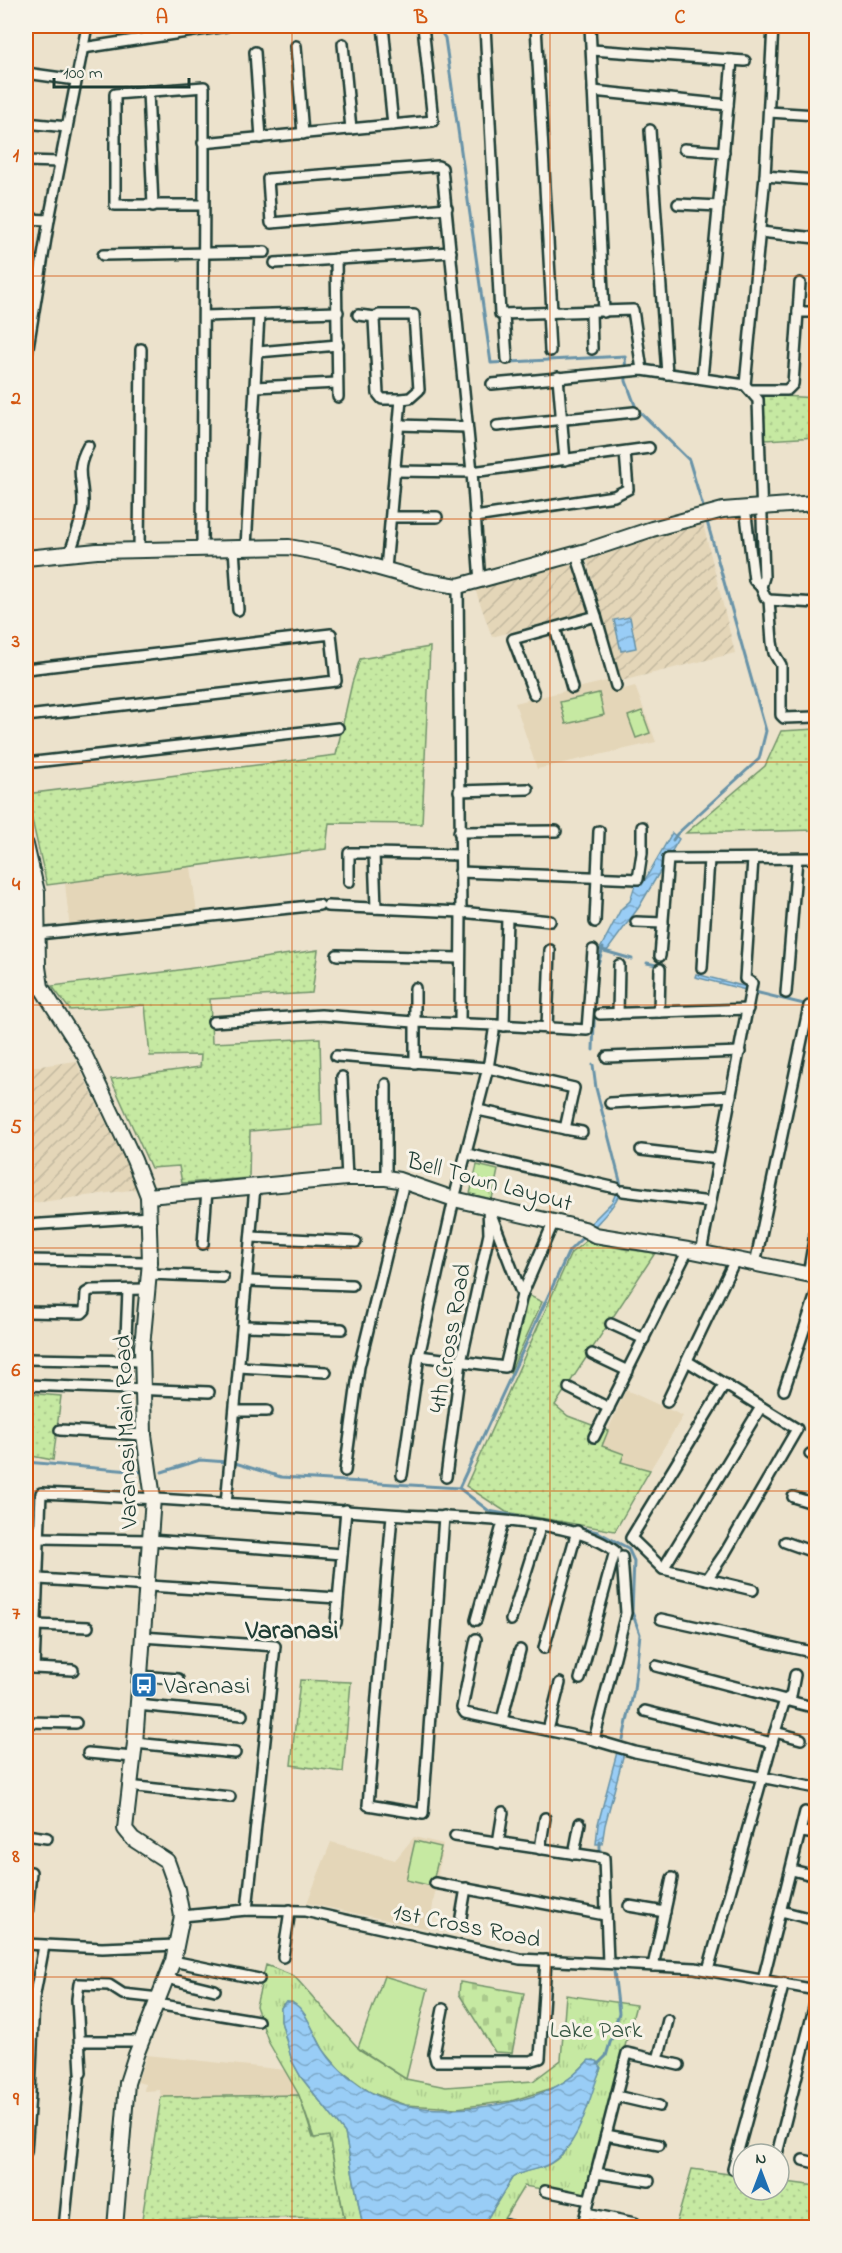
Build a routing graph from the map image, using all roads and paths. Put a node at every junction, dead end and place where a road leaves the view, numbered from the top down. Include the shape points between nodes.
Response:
1 (87, 26) edge
2 (226, 26) edge
3 (383, 26) edge
4 (423, 26) edge
5 (485, 26) edge
6 (536, 26) edge
7 (590, 26) edge
8 (772, 26) edge
9 (343, 44) dead end
10 (296, 46) dead end
11 (83, 48) junction
12 (591, 50) junction
13 (255, 52) dead end
14 (732, 60) junction
15 (745, 61) dead end
16 (26, 73) edge
17 (76, 80) junction
18 (148, 91) junction
19 (593, 91) junction
20 (728, 105) junction
21 (769, 112) junction
22 (816, 115) edge
23 (26, 123) edge
24 (393, 125) junction
25 (68, 127) junction
26 (351, 129) junction
27 (650, 130) dead end
28 (303, 134) junction
29 (261, 138) junction
30 (203, 143) junction
31 (684, 149) dead end
32 (724, 152) junction
33 (26, 161) edge
34 (60, 162) junction
35 (765, 176) junction
36 (816, 180) edge
37 (678, 204) dead end
38 (204, 205) junction
39 (153, 206) junction
40 (719, 206) junction
41 (447, 208) junction
42 (26, 219) edge
43 (49, 220) junction
44 (760, 232) junction
45 (816, 238) edge
46 (265, 252) dead end
47 (451, 252) junction
48 (204, 254) junction
49 (103, 255) dead end
50 (336, 259) junction
51 (275, 263) dead end
52 (800, 283) dead end
53 (338, 312) junction
54 (550, 312) junction
55 (591, 312) junction
56 (604, 312) junction
57 (798, 312) junction
58 (816, 312) edge
59 (259, 315) junction
60 (358, 315) dead end
61 (504, 315) junction
62 (204, 316) junction
63 (376, 316) junction
64 (338, 345) junction
65 (141, 349) dead end
66 (592, 350) dead end
67 (550, 351) dead end
68 (258, 352) junction
69 (26, 359) edge
70 (507, 359) dead end
71 (642, 370) junction
72 (667, 374) junction
73 (558, 377) junction
74 (702, 378) junction
75 (337, 383) junction
76 (492, 384) dead end
77 (255, 387) junction
78 (748, 388) junction
79 (338, 397) dead end
80 (401, 399) junction
81 (634, 412) dead end
82 (562, 419) junction
83 (399, 425) junction
84 (497, 426) dead end
85 (466, 428) junction
86 (88, 446) dead end
87 (649, 448) dead end
88 (625, 452) junction
89 (565, 460) junction
90 (395, 471) junction
91 (472, 472) junction
92 (816, 503) edge
93 (761, 506) junction
94 (745, 507) junction
95 (391, 517) junction
96 (437, 517) dead end
97 (475, 517) junction
98 (240, 548) junction
99 (202, 549) junction
100 (140, 550) junction
101 (70, 553) junction
102 (576, 554) junction
103 (26, 558) edge
104 (386, 569) junction
105 (480, 582) junction
106 (458, 586) junction
107 (761, 587) junction
108 (769, 600) junction
109 (816, 603) edge
110 (238, 610) dead end
111 (596, 616) junction
112 (555, 628) junction
113 (26, 669) edge
114 (616, 686) dead end
115 (572, 688) dead end
116 (534, 694) dead end
117 (26, 716) edge
118 (816, 717) edge
119 (338, 728) dead end
120 (26, 763) edge
121 (528, 789) dead end
122 (459, 791) junction
123 (642, 827) dead end
124 (556, 831) dead end
125 (598, 831) dead end
126 (459, 832) junction
127 (26, 845) edge
128 (374, 853) junction
129 (459, 855) junction
130 (816, 858) edge
131 (709, 859) junction
132 (753, 859) junction
133 (797, 859) junction
134 (460, 872) junction
135 (598, 877) junction
136 (349, 882) dead end
137 (376, 908) junction
138 (461, 912) junction
139 (507, 917) junction
140 (550, 921) dead end
141 (595, 922) dead end
142 (636, 922) dead end
143 (663, 923) junction
144 (38, 934) junction
145 (550, 950) dead end
146 (593, 950) dead end
147 (337, 955) dead end
148 (660, 956) dead end
149 (460, 958) junction
150 (619, 965) dead end
151 (702, 968) dead end
152 (660, 969) dead end
153 (415, 988) dead end
154 (786, 993) dead end
155 (809, 1006) dead end
156 (748, 1009) junction
157 (659, 1012) junction
158 (600, 1014) dead end
159 (618, 1014) junction
160 (213, 1022) dead end
161 (414, 1022) junction
162 (460, 1023) junction
163 (500, 1025) junction
164 (547, 1028) junction
165 (740, 1052) junction
166 (336, 1056) dead end
167 (607, 1058) dead end
168 (415, 1063) junction
169 (488, 1068) junction
170 (342, 1077) dead end
171 (386, 1084) dead end
172 (731, 1096) junction
173 (610, 1103) dead end
174 (478, 1110) junction
175 (565, 1130) junction
176 (582, 1132) dead end
177 (641, 1150) dead end
178 (467, 1154) junction
179 (718, 1159) junction
180 (347, 1178) junction
181 (386, 1178) junction
182 (404, 1182) junction
183 (255, 1186) junction
184 (207, 1190) junction
185 (148, 1196) junction
186 (454, 1199) junction
187 (710, 1202) junction
188 (488, 1207) junction
189 (150, 1217) junction
190 (554, 1221) junction
191 (26, 1225) edge
192 (816, 1228) edge
193 (251, 1237) junction
194 (356, 1242) dead end
195 (203, 1244) dead end
196 (695, 1251) junction
197 (26, 1260) edge
198 (735, 1260) junction
199 (755, 1264) junction
200 (150, 1268) junction
201 (812, 1275) edge
202 (223, 1277) dead end
203 (247, 1281) junction
204 (352, 1285) dead end
205 (148, 1289) junction
206 (128, 1290) junction
207 (816, 1294) edge
208 (522, 1295) junction
209 (26, 1312) edge
210 (611, 1324) dead end
211 (243, 1326) junction
212 (342, 1329) dead end
213 (644, 1339) junction
214 (592, 1354) dead end
215 (419, 1356) junction
216 (26, 1359) edge
217 (125, 1361) junction
218 (142, 1361) junction
219 (687, 1361) junction
220 (461, 1362) junction
221 (239, 1367) junction
222 (628, 1371) junction
223 (326, 1372) dead end
224 (725, 1384) junction
225 (26, 1385) edge
226 (569, 1388) dead end
227 (784, 1390) dead end
228 (143, 1391) junction
229 (208, 1392) dead end
230 (667, 1402) dead end
231 (761, 1407) junction
232 (609, 1408) junction
233 (235, 1411) junction
234 (267, 1411) dead end
235 (60, 1430) dead end
236 (144, 1435) junction
237 (594, 1437) dead end
238 (345, 1470) dead end
239 (402, 1475) dead end
240 (446, 1477) dead end
241 (793, 1497) dead end
242 (153, 1498) junction
243 (226, 1503) junction
244 (816, 1504) edge
245 (346, 1510) junction
246 (392, 1515) junction
247 (444, 1516) junction
248 (503, 1521) junction
249 (541, 1525) junction
250 (577, 1532) junction
251 (40, 1538) junction
252 (150, 1540) junction
253 (785, 1542) dead end
254 (816, 1553) edge
255 (342, 1554) junction
256 (622, 1557) dead end
257 (663, 1569) junction
258 (39, 1579) junction
259 (707, 1579) junction
260 (148, 1586) junction
261 (753, 1590) dead end
262 (337, 1598) junction
263 (661, 1619) dead end
264 (476, 1620) dead end
265 (511, 1620) dead end
266 (336, 1623) dead end
267 (36, 1625) junction
268 (88, 1627) dead end
269 (142, 1637) junction
270 (476, 1639) dead end
271 (544, 1648) dead end
272 (520, 1650) dead end
273 (816, 1653) edge
274 (656, 1666) dead end
275 (30, 1668) edge
276 (73, 1670) dead end
277 (795, 1675) dead end
278 (140, 1676) junction
279 (178, 1679) dead end
280 (580, 1679) dead end
281 (560, 1683) dead end
282 (785, 1700) junction
283 (137, 1706) junction
284 (816, 1708) edge
285 (645, 1711) dead end
286 (242, 1715) dead end
287 (502, 1720) junction
288 (26, 1722) edge
289 (76, 1724) dead end
290 (548, 1730) junction
291 (775, 1732) junction
292 (801, 1739) dead end
293 (594, 1740) junction
294 (772, 1743) junction
295 (134, 1750) junction
296 (88, 1753) dead end
297 (235, 1754) dead end
298 (763, 1778) junction
299 (128, 1786) junction
300 (816, 1788) edge
301 (230, 1797) dead end
302 (503, 1812) dead end
303 (805, 1812) dead end
304 (545, 1818) dead end
305 (580, 1823) dead end
306 (802, 1832) junction
307 (816, 1834) edge
308 (26, 1835) edge
309 (455, 1836) dead end
310 (47, 1838) dead end
311 (498, 1843) junction
312 (540, 1849) junction
313 (574, 1854) junction
314 (792, 1870) junction
315 (31, 1872) dead end
316 (816, 1876) edge
317 (672, 1878) dead end
318 (435, 1882) dead end
319 (466, 1888) junction
320 (629, 1906) dead end
321 (247, 1910) junction
322 (290, 1910) junction
323 (781, 1911) junction
324 (664, 1912) junction
325 (605, 1915) junction
326 (182, 1916) junction
327 (461, 1917) dead end
328 (808, 1918) dead end
329 (26, 1925) edge
330 (26, 1944) edge
331 (177, 1945) junction
332 (44, 1946) junction
333 (283, 1957) dead end
334 (546, 1960) junction
335 (173, 1961) junction
336 (608, 1963) junction
337 (653, 1966) junction
338 (708, 1970) junction
339 (166, 1978) junction
340 (259, 1979) dead end
341 (763, 1980) junction
342 (783, 1983) junction
343 (215, 1990) dead end
344 (816, 1990) edge
345 (816, 2000) edge
346 (158, 2001) junction
347 (443, 2009) dead end
348 (668, 2020) dead end
349 (258, 2021) dead end
350 (80, 2041) junction
351 (142, 2041) junction
352 (658, 2060) junction
353 (679, 2065) dead end
354 (616, 2096) junction
355 (659, 2106) dead end
356 (606, 2135) junction
357 (740, 2142) edge
358 (780, 2142) edge
359 (659, 2145) dead end
360 (26, 2152) edge
361 (803, 2160) dead end
362 (816, 2163) edge
363 (596, 2173) junction
364 (649, 2181) dead end
365 (545, 2192) dead end
366 (589, 2200) junction
367 (586, 2213) junction
368 (635, 2223) dead end
369 (64, 2228) edge
370 (115, 2228) edge
371 (582, 2228) edge

1 - 11 street
2 - 11 street
3 - 24 street
4 - 24 street via 433,121
5 - 61 street via 500,314
6 - 54 street
7 - 12 street
8 - 21 street
9 - 26 street
10 - 28 street
11 - 17 street
12 - 14 street
12 - 19 street
13 - 29 street
14 - 15 street
14 - 20 street
16 - 17 street
17 - 25 street
18 - 30 street via 204,87
18 - 39 street
18 - 39 street via 118,93 114,97 113,202 117,207
19 - 20 street
19 - 56 street
20 - 32 street
21 - 22 street
21 - 35 street
23 - 25 street
24 - 26 street
25 - 34 street
26 - 28 street
27 - 72 street
28 - 29 street
29 - 30 street
30 - 38 street
31 - 32 street
32 - 40 street
33 - 34 street
34 - 43 street
35 - 36 street
35 - 44 street
37 - 40 street
38 - 39 street
38 - 48 street
40 - 74 street
41 - 41 street via 442,168 438,166 268,179 271,223
41 - 47 street
42 - 43 street
43 - 69 street
44 - 45 street
44 - 78 street
46 - 48 street
47 - 50 street
47 - 85 street
48 - 49 street
48 - 62 street
50 - 51 street
50 - 53 street
52 - 57 street
53 - 59 street
53 - 64 street
54 - 55 street
54 - 61 street
54 - 67 street
55 - 56 street
55 - 66 street
56 - 71 street via 633,310
57 - 58 street
57 - 78 street via 793,384 787,390
59 - 62 street
59 - 68 street
60 - 63 street
61 - 70 street
62 - 99 street
63 - 80 street via 379,397
63 - 80 street via 414,317 419,390 410,398
64 - 68 street
64 - 75 street
65 - 100 street
68 - 77 street
71 - 72 street
71 - 73 street
72 - 74 street
73 - 76 street
73 - 82 street
74 - 78 street
75 - 77 street
75 - 79 street
77 - 98 street
78 - 93 street via 758,400
80 - 83 street
81 - 82 street
82 - 84 street
82 - 89 street
83 - 85 street
83 - 90 street
85 - 91 street
86 - 101 street via 81,459 82,511
87 - 88 street
88 - 89 street
88 - 97 street via 628,489 614,496
89 - 91 street
90 - 91 street
90 - 95 street
91 - 97 street
92 - 93 street
93 - 94 street
93 - 107 street
94 - 102 street via 652,529
94 - 107 street via 754,580
95 - 96 street
95 - 104 street
97 - 105 street
98 - 99 street
98 - 104 street via 289,547
98 - 110 street
99 - 100 street
100 - 101 street
101 - 103 street
102 - 105 street
102 - 111 street
104 - 106 street
105 - 106 street
106 - 122 street
107 - 108 street
108 - 109 street
108 - 118 street via 774,653 781,665 781,715
111 - 112 street
111 - 114 street
112 - 115 street
112 - 116 street via 513,639
113 - 117 street via 331,634 336,681
119 - 120 street
121 - 122 street
122 - 126 street
123 - 135 street via 638,879
124 - 126 street
125 - 135 street
126 - 129 street
127 - 144 street, Varanasi Main Road via 37,892
128 - 129 street
128 - 136 street via 349,853
128 - 137 street
129 - 134 street
130 - 133 street
131 - 132 street
131 - 143 street via 668,859
131 - 151 street
132 - 133 street
132 - 156 street via 745,979 751,987
133 - 154 street
134 - 135 street
134 - 138 street
135 - 141 street
137 - 138 street
137 - 144 street via 323,905
138 - 139 street
138 - 149 street
139 - 140 street
139 - 163 street
142 - 143 street
143 - 148 street
144 - 185 street, Varanasi Main Road via 41,987 99,1083
145 - 164 street
146 - 164 street via 586,1030
147 - 149 street
149 - 162 street
150 - 159 street
152 - 157 street
153 - 161 street
155 - 199 street
156 - 157 street
156 - 165 street
157 - 159 street
158 - 159 street
160 - 161 street via 321,1015
161 - 162 street
161 - 168 street
162 - 163 street
163 - 164 street
163 - 169 street
165 - 167 street
165 - 172 street
166 - 168 street
168 - 169 street
169 - 174 street
169 - 175 street via 574,1088
170 - 180 street
171 - 181 street
172 - 173 street
172 - 179 street
174 - 175 street
174 - 178 street
175 - 176 street
177 - 179 street
178 - 186 street
178 - 187 street via 620,1190
179 - 187 street
180 - 181 street, Bell Town Layout
180 - 183 street, Bell Town Layout
181 - 182 street, Bell Town Layout
182 - 186 street, Bell Town Layout
182 - 238 street via 359,1367
183 - 184 street, Bell Town Layout
183 - 193 street
184 - 185 street, Bell Town Layout
184 - 195 street
185 - 189 street, Varanasi Main Road
186 - 188 street, Bell Town Layout
186 - 215 street
187 - 196 street
188 - 190 street, Bell Town Layout
188 - 208 street
188 - 220 street, 4th Cross Road via 489,1233
189 - 191 street
189 - 200 street, Varanasi Main Road
190 - 196 street, Bell Town Layout via 590,1232
190 - 208 street
192 - 201 street
193 - 194 street
193 - 203 street
196 - 198 street, Bell Town Layout
196 - 213 street
197 - 200 street
198 - 199 street, Bell Town Layout
198 - 219 street
199 - 201 street, Bell Town Layout
200 - 202 street
200 - 205 street, Varanasi Main Road
203 - 204 street
203 - 211 street
205 - 206 street
205 - 218 street, Varanasi Main Road
206 - 209 street via 92,1290 86,1293 82,1313
206 - 217 street
207 - 227 street
208 - 220 street via 505,1367
210 - 213 street
211 - 212 street
211 - 221 street
213 - 222 street
214 - 222 street
215 - 220 street
215 - 239 street
216 - 217 street
217 - 218 street
218 - 228 street, Varanasi Main Road
219 - 224 street
219 - 230 street
220 - 240 street, 4th Cross Road
221 - 223 street
221 - 233 street
222 - 232 street
224 - 231 street
224 - 257 street via 631,1538
225 - 228 street
226 - 232 street
228 - 229 street
228 - 236 street, Varanasi Main Road
231 - 257 street
231 - 259 street via 797,1429
232 - 237 street
233 - 234 street
233 - 243 street
235 - 236 street
236 - 242 street, Varanasi Main Road
241 - 244 street
242 - 243 street
242 - 251 street via 41,1493
242 - 252 street, Varanasi Main Road
243 - 245 street
245 - 246 street
245 - 255 street
246 - 247 street
246 - 247 street via 368,1805 423,1814
247 - 248 street
248 - 249 street
248 - 264 street
249 - 250 street
249 - 265 street
250 - 271 street
250 - 280 street via 615,1551
251 - 252 street
251 - 258 street
252 - 255 street
252 - 260 street, Varanasi Main Road
253 - 254 street
255 - 262 street
256 - 293 street via 626,1613
257 - 259 street
258 - 260 street
258 - 267 street
259 - 261 street
260 - 262 street
260 - 269 street, Varanasi Main Road
262 - 266 street
263 - 273 street
267 - 268 street
267 - 275 street
269 - 278 street, Varanasi Main Road
269 - 321 street via 275,1646
270 - 287 street via 462,1712
272 - 287 street
274 - 282 street
275 - 276 street
277 - 282 street via 791,1696
278 - 279 street
278 - 283 street, Varanasi Main Road
281 - 290 street
282 - 284 street
282 - 291 street
283 - 286 street
283 - 295 street, Varanasi Main Road
285 - 294 street
287 - 290 street
288 - 289 street
290 - 293 street
291 - 292 street
291 - 294 street
293 - 298 street
294 - 298 street
295 - 296 street
295 - 297 street
295 - 299 street, Varanasi Main Road
298 - 300 street
298 - 338 street
299 - 301 street
299 - 326 street, Varanasi Main Road via 125,1829 133,1839 167,1861
302 - 311 street
303 - 306 street
304 - 312 street
305 - 313 street
306 - 307 street
306 - 314 street
308 - 310 street
309 - 311 street
311 - 312 street
312 - 313 street
313 - 325 street via 604,1858
314 - 316 street
314 - 323 street
315 - 329 street
317 - 324 street
318 - 319 street
319 - 325 street
319 - 327 street
320 - 324 street
321 - 322 street, 1st Cross Road
321 - 326 street, 1st Cross Road
322 - 333 street
322 - 334 street, 1st Cross Road via 519,1959
323 - 328 street
323 - 341 street
324 - 337 street
325 - 336 street
326 - 331 street, Varanasi Main Road
330 - 332 street
331 - 332 street
331 - 335 street, Varanasi Main Road
332 - 360 street via 33,2008
334 - 336 street, 1st Cross Road
334 - 347 street via 540,2058 436,2061
335 - 339 street, Varanasi Main Road
335 - 340 street
336 - 337 street, 1st Cross Road
337 - 338 street, 1st Cross Road
338 - 341 street, 1st Cross Road
339 - 343 street
339 - 346 street, Varanasi Main Road
341 - 342 street, 1st Cross Road
342 - 344 street, 1st Cross Road
342 - 357 street
345 - 358 street
346 - 349 street
346 - 350 street via 123,1994 109,1985 79,1984
346 - 351 street, Varanasi Main Road
348 - 352 street
350 - 351 street
350 - 369 street
351 - 370 street, Varanasi Main Road via 127,2083
352 - 353 street
352 - 354 street via 627,2053
354 - 355 street
354 - 356 street
356 - 359 street
356 - 363 street
361 - 362 street
363 - 364 street
363 - 366 street
365 - 366 street
366 - 367 street
367 - 368 street
367 - 371 street

